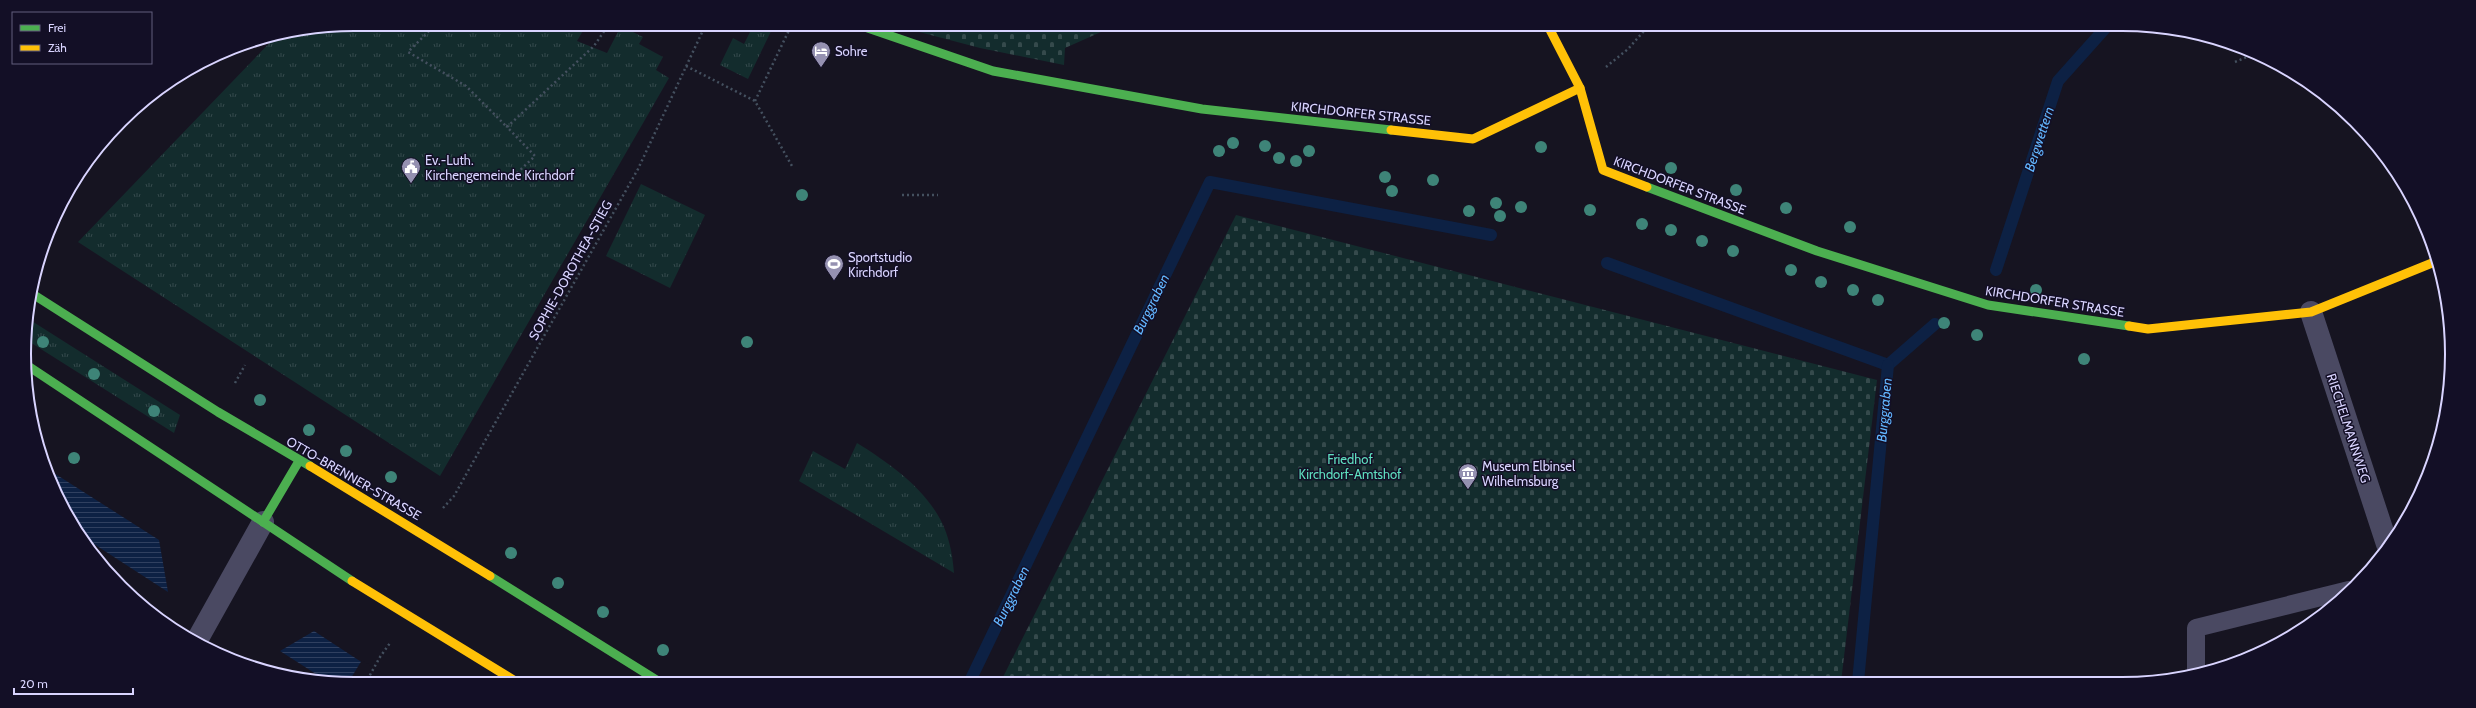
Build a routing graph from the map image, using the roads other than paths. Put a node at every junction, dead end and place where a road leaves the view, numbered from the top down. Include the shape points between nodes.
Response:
1 (876, 31) edge
2 (1551, 31) edge
3 (1580, 88) junction
4 (2432, 263) edge
5 (36, 296) edge
6 (2311, 312) junction
7 (32, 368) edge
8 (299, 461) junction
9 (263, 522) junction
10 (2386, 540) edge
11 (2340, 592) edge
12 (199, 638) edge
13 (2196, 668) edge
14 (508, 677) edge
15 (652, 677) edge

1 - 3 street, KIRCHDORFER STRASSE via 993,71 1202,108 1473,139
2 - 3 street
3 - 6 street, KIRCHDORFER STRASSE via 1603,170 1817,251 1988,305 2148,329
4 - 6 street, KIRCHDORFER STRASSE
5 - 8 street, OTTO-BRENNER-STRASSE
6 - 10 street, RIECHELMANNWEG
7 - 9 street
8 - 9 street
8 - 15 street, OTTO-BRENNER-STRASSE via 424,534
9 - 12 street
9 - 14 street via 383,601
11 - 13 lane via 2196,628

